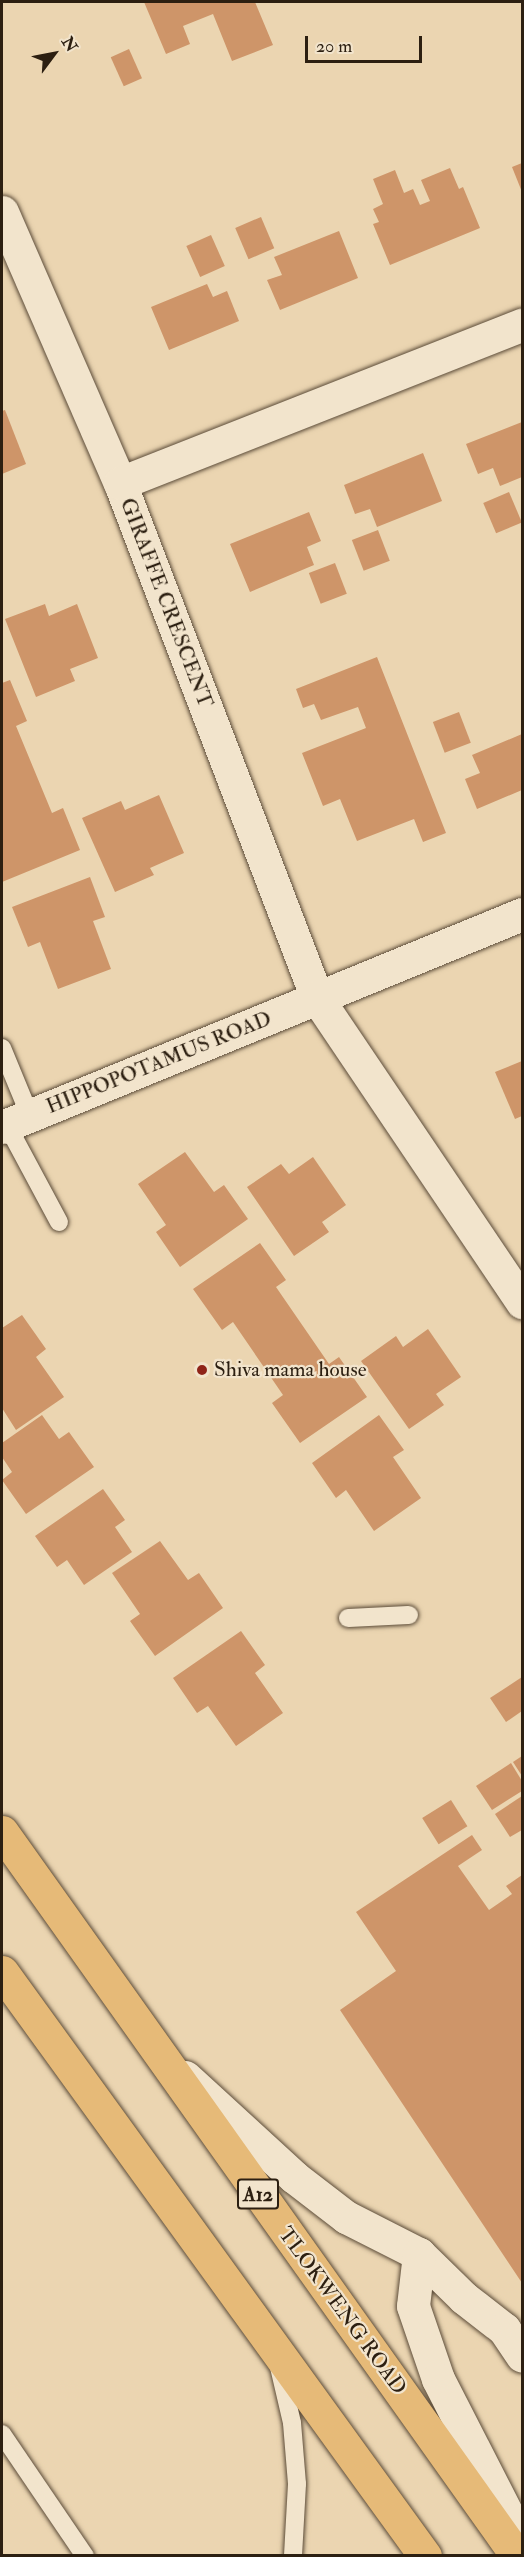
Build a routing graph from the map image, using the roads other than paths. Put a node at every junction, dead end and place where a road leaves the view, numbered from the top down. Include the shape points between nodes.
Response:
1 (2, 212) edge
2 (522, 325) edge
3 (120, 483) junction
4 (522, 914) edge
5 (316, 998) junction
6 (2, 1048) edge
7 (13, 1123) edge
8 (59, 1222) dead end
9 (522, 1302) edge
10 (409, 1615) dead end
11 (348, 1618) dead end
12 (2, 1832) edge
13 (2, 1972) edge
14 (152, 2047) junction
15 (419, 2254) junction
16 (273, 2344) junction
17 (522, 2356) edge
18 (2, 2434) edge
19 (522, 2543) edge
20 (85, 2556) edge
21 (293, 2556) edge
22 (425, 2556) edge
23 (518, 2556) edge

1 - 3 street, GIRAFFE CRESCENT
2 - 3 street
3 - 5 street, GIRAFFE CRESCENT
4 - 5 street, HIPPOPOTAMUS ROAD
5 - 7 street, HIPPOPOTAMUS ROAD
5 - 9 street, GIRAFFE CRESCENT
6 - 7 lane
7 - 8 lane
10 - 11 lane
12 - 14 main road, TLOKWENG ROAD / A12
13 - 16 main road
14 - 15 street via 294,2177 345,2217
14 - 23 main road, TLOKWENG ROAD / A12
15 - 17 street via 464,2298 504,2329
15 - 19 street via 413,2306 438,2379
16 - 21 lane via 292,2423 297,2484
16 - 22 main road
18 - 20 lane

